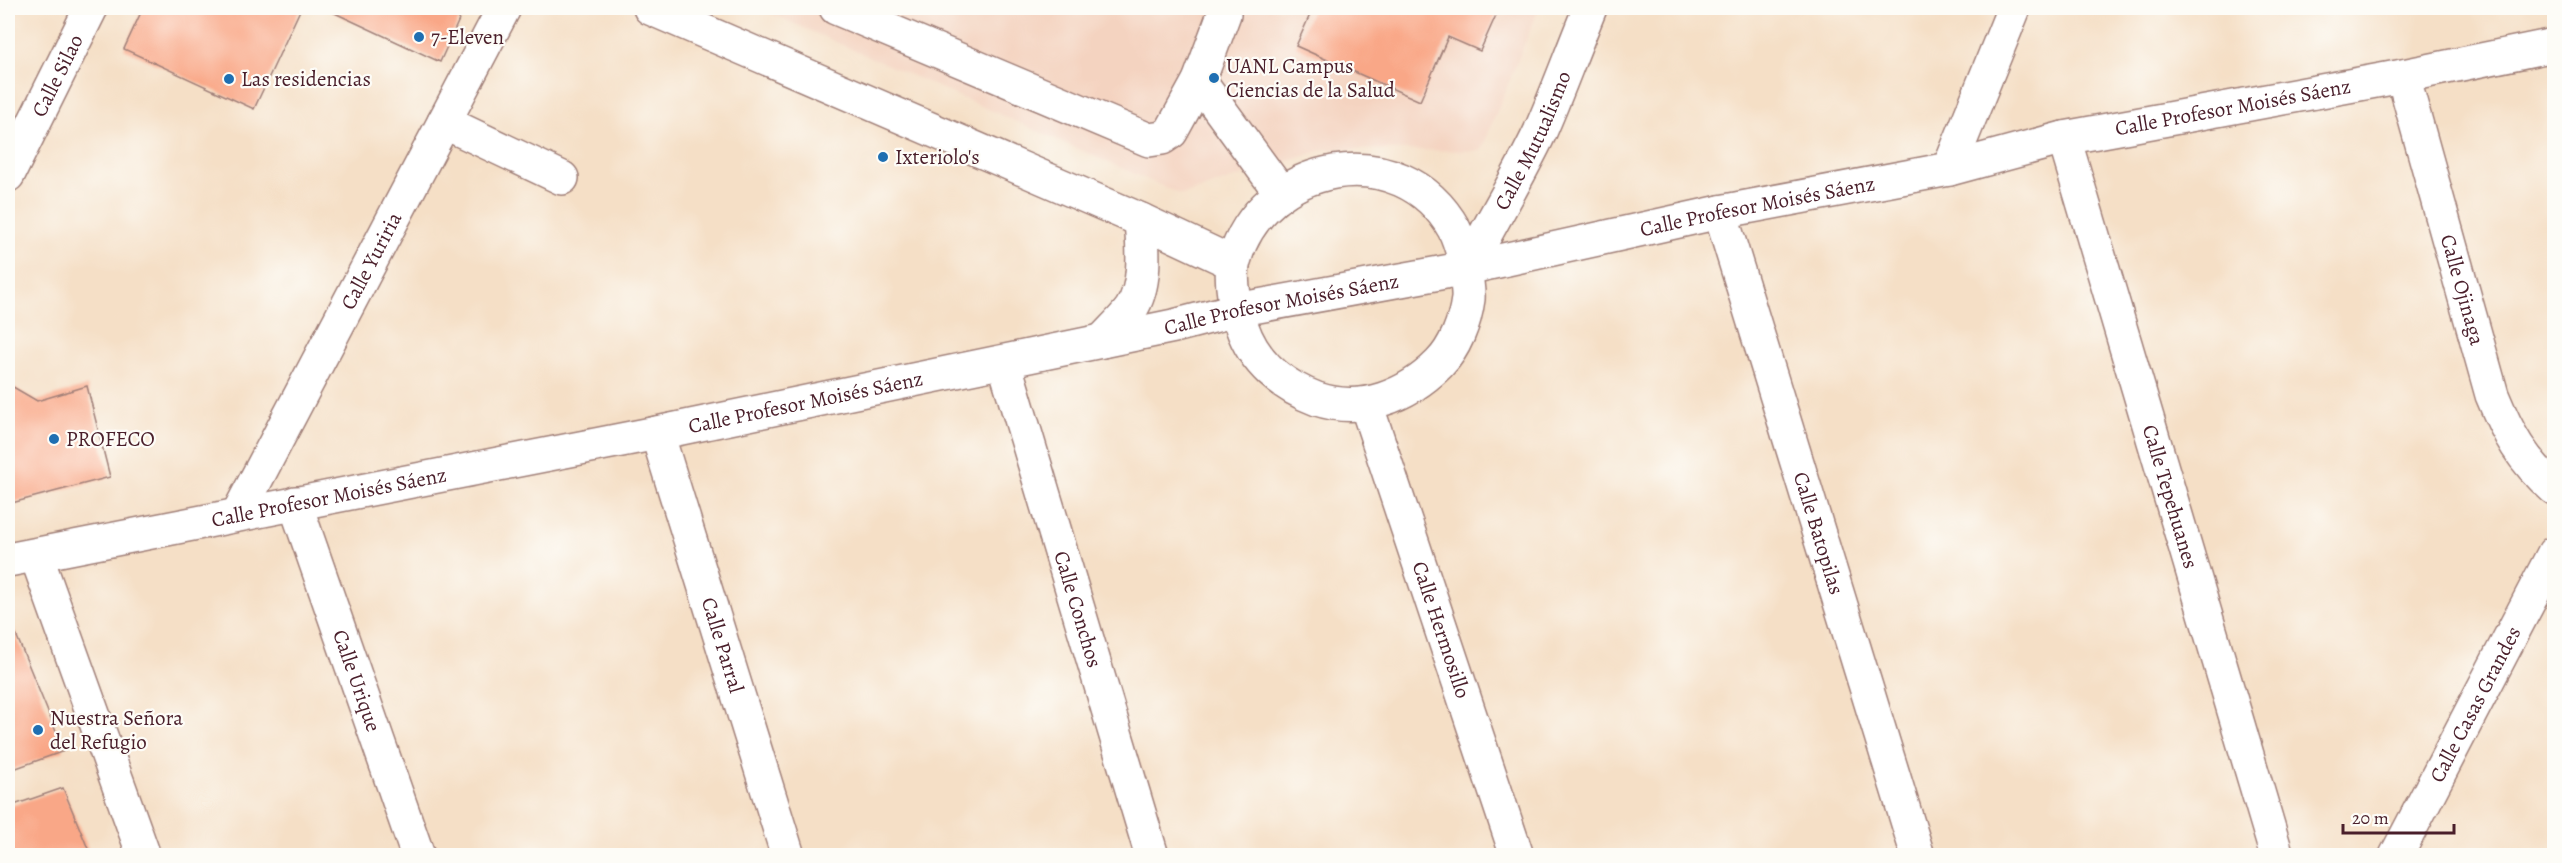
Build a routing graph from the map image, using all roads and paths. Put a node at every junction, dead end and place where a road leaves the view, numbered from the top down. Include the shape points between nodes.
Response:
1 (91, 8) edge
2 (504, 8) edge
3 (650, 8) edge
4 (836, 8) edge
5 (1224, 8) edge
6 (1590, 8) edge
7 (2014, 8) edge
8 (2554, 45) edge
9 (2403, 76) junction
10 (1199, 81) junction
11 (444, 122) junction
12 (2064, 138) junction
13 (1948, 169) junction
14 (8, 175) edge
15 (562, 178) dead end
16 (1281, 193) junction
17 (1720, 212) junction
18 (1141, 220) junction
19 (1233, 263) junction
20 (1467, 268) junction
21 (1236, 310) junction
22 (1102, 340) junction
23 (1004, 362) junction
24 (1366, 404) junction
25 (657, 433) junction
26 (2554, 488) edge
27 (295, 503) junction
28 (238, 514) junction
29 (2554, 553) edge
30 (22, 558) edge
31 (144, 855) edge
32 (418, 855) edge
33 (788, 855) edge
34 (1152, 855) edge
35 (1517, 855) edge
36 (1918, 855) edge
37 (2277, 855) edge
38 (2396, 855) edge

1 - 14 street, Calle Silao
2 - 11 street, Calle Yuriria
3 - 18 street
4 - 10 street via 1149,140 1171,132
5 - 10 street
6 - 20 street, Calle Mutualismo via 1540,132
7 - 13 street
8 - 9 street, Calle Profesor Moisés Sáenz
9 - 12 street, Calle Profesor Moisés Sáenz
9 - 26 street, Calle Ojinaga via 2492,395 2510,438
10 - 16 street
11 - 15 street
11 - 28 street, Calle Yuriria
12 - 13 street, Calle Profesor Moisés Sáenz
12 - 37 street, Calle Tepehuanes
13 - 17 street, Calle Profesor Moisés Sáenz
16 - 19 street via 1257,216
16 - 20 street via 1310,176 1343,169 1376,172 1407,183 1434,203 1454,229
17 - 20 street, Calle Profesor Moisés Sáenz
17 - 36 street, Calle Batopilas
18 - 19 street
18 - 22 street via 1141,280 1132,307
19 - 21 street
20 - 21 street, Calle Profesor Moisés Sáenz
20 - 24 street via 1468,299 1461,330 1445,357 1423,380 1396,395
21 - 22 street, Calle Profesor Moisés Sáenz
21 - 24 street via 1248,344 1269,371 1298,392 1331,403
22 - 23 street, Calle Profesor Moisés Sáenz
23 - 25 street, Calle Profesor Moisés Sáenz
23 - 34 street, Calle Conchos
24 - 35 street, Calle Hermosillo
25 - 27 street, Calle Profesor Moisés Sáenz
25 - 33 street, Calle Parral
27 - 28 street, Calle Profesor Moisés Sáenz
27 - 32 street, Calle Urique
28 - 30 street, Calle Profesor Moisés Sáenz
29 - 38 street, Calle Casas Grandes
30 - 31 street

